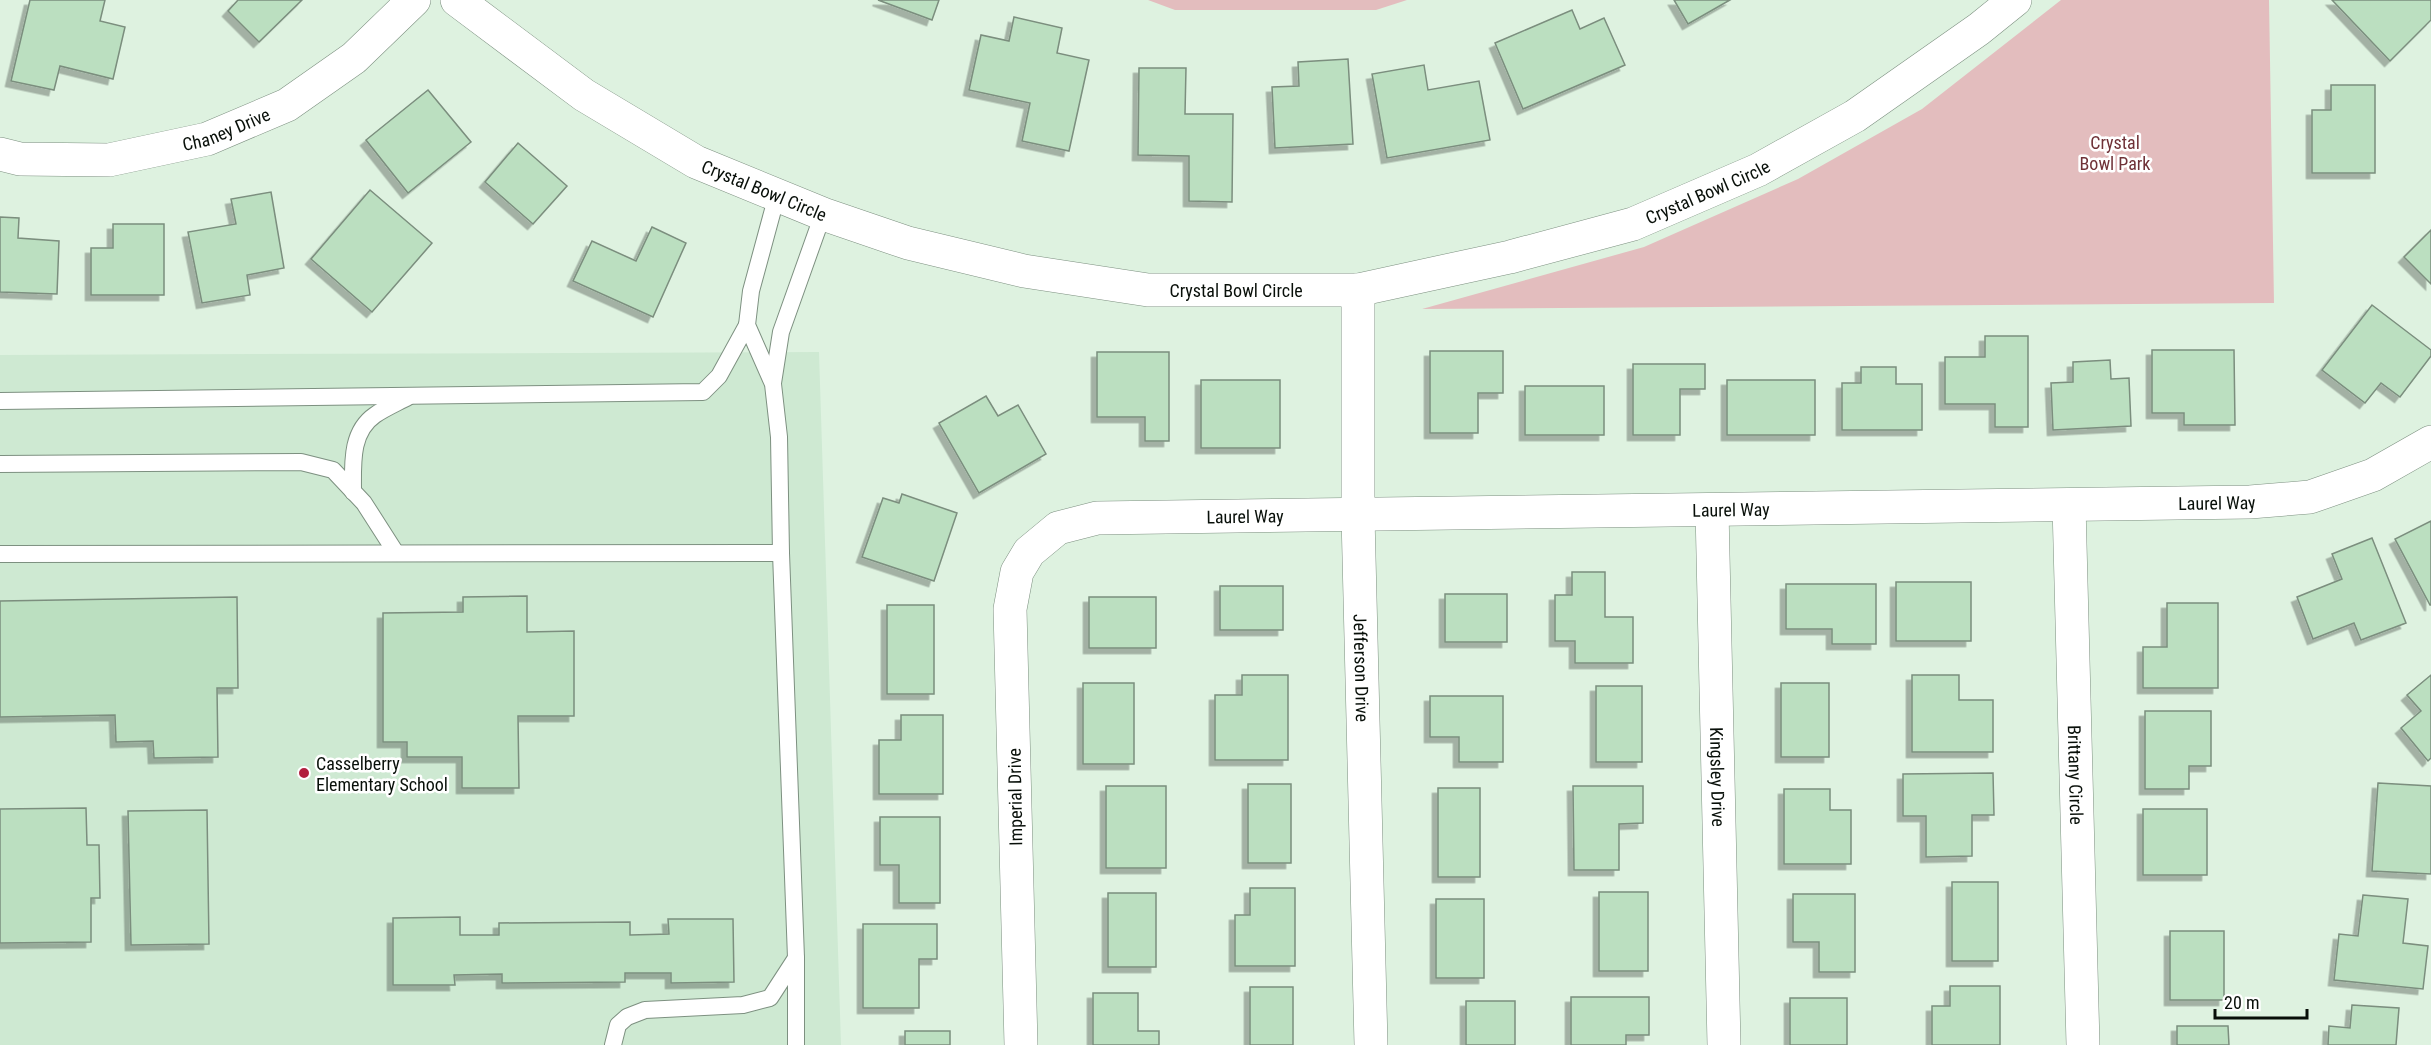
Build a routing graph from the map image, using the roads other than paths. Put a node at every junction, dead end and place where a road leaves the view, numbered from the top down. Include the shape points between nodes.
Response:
1 (414, 0) edge
2 (457, 0) edge
3 (2015, 0) edge
4 (0, 154) edge
5 (777, 195) junction
6 (823, 214) junction
7 (1358, 290) junction
8 (747, 325) junction
9 (773, 384) junction
10 (412, 395) junction
11 (0, 401) edge
12 (2431, 442) edge
13 (0, 464) edge
14 (353, 492) junction
15 (2069, 505) junction
16 (1712, 510) junction
17 (1358, 516) junction
18 (1029, 552) joint
19 (396, 553) junction
20 (781, 553) junction
21 (0, 554) edge
22 (796, 958) junction
23 (613, 1045) edge
24 (796, 1045) edge
25 (1021, 1045) edge
26 (1371, 1045) edge
27 (1724, 1045) edge
28 (2083, 1045) edge

1 - 4 street, Chaney Drive via 354,58 287,105 207,139 109,160 20,159
2 - 5 street, Crystal Bowl Circle via 584,95 696,162
3 - 7 street, Crystal Bowl Circle via 1855,116 1758,170 1633,224 1510,257
5 - 6 street, Crystal Bowl Circle
5 - 8 lane
6 - 7 street, Crystal Bowl Circle via 908,243 1024,271 1148,290
6 - 9 lane via 781,332
7 - 17 street, Jefferson Drive
8 - 9 lane
8 - 10 lane via 719,376 702,392
9 - 20 lane via 779,437
10 - 11 lane
10 - 14 lane via 373,416 357,437 352,463
12 - 15 street, Laurel Way via 2373,475 2310,497 2250,502
13 - 14 lane via 301,462 333,470
14 - 19 lane
15 - 16 street, Laurel Way
15 - 28 street, Brittany Circle
16 - 17 street, Laurel Way
16 - 27 street, Kingsley Drive
17 - 18 street, Laurel Way via 1097,518 1058,528
17 - 26 street, Jefferson Drive
18 - 25 street, Imperial Drive via 1017,572 1010,609
19 - 20 lane
19 - 21 lane
20 - 22 lane
22 - 23 lane via 770,998 742,1005 645,1010 618,1024
22 - 24 lane

